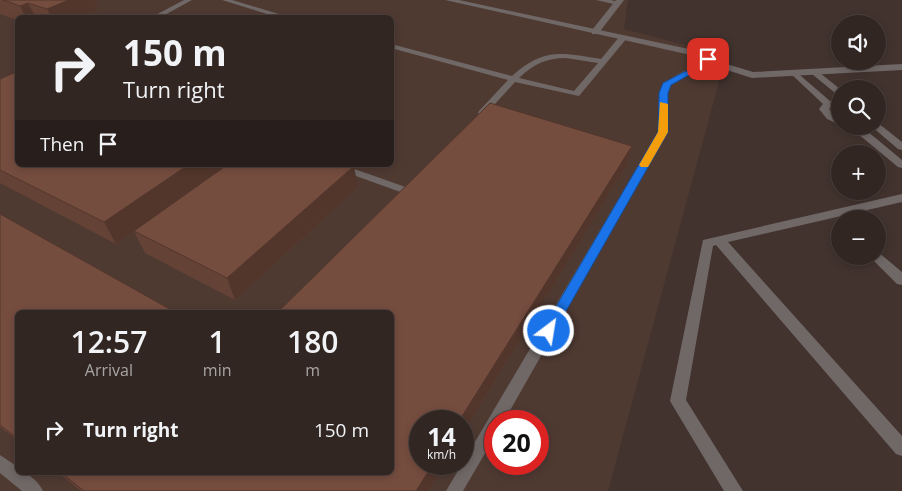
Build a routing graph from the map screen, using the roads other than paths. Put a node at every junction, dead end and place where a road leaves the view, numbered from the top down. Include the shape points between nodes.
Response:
1 (189, 0) edge
2 (224, 0) edge
3 (449, 0) edge
4 (599, 0) edge
5 (619, 2) edge
6 (160, 15) edge
7 (278, 15) edge
8 (595, 32) junction
9 (623, 38) junction
10 (394, 47) edge
11 (708, 59) junction
12 (602, 62) junction
13 (902, 67) edge
14 (815, 72) junction
15 (794, 73) junction
16 (514, 79) junction
17 (831, 86) edge
18 (831, 103) edge
19 (828, 104) junction
20 (831, 116) edge
21 (475, 122) edge
22 (886, 134) edge
23 (866, 135) edge
24 (902, 147) edge
25 (902, 165) edge
26 (340, 167) edge
27 (410, 192) edge
28 (902, 198) edge
29 (864, 210) edge
30 (831, 220) edge
31 (720, 240) junction
32 (886, 265) edge
33 (902, 280) edge
34 (502, 410) edge
35 (484, 441) edge
36 (902, 448) edge
37 (0, 463) edge
38 (35, 491) edge
39 (454, 491) edge
40 (734, 491) edge

1 - 6 lane
2 - 7 lane
3 - 8 street
4 - 5 lane
5 - 8 street
8 - 9 street
9 - 11 street
9 - 12 lane
10 - 16 lane
11 - 15 street via 752,75
11 - 34 lane via 706,68 700,72 686,73 667,83 663,132
12 - 16 lane via 569,56 547,57 532,62
12 - 16 lane via 576,94
13 - 14 street
14 - 15 street
14 - 17 street
15 - 19 street
16 - 21 lane
18 - 19 street
19 - 20 street via 826,113
22 - 24 street
23 - 25 street
26 - 27 lane
28 - 29 street
30 - 31 street
31 - 36 street
31 - 40 street via 708,243 678,401
32 - 33 street
35 - 39 lane
37 - 38 lane

